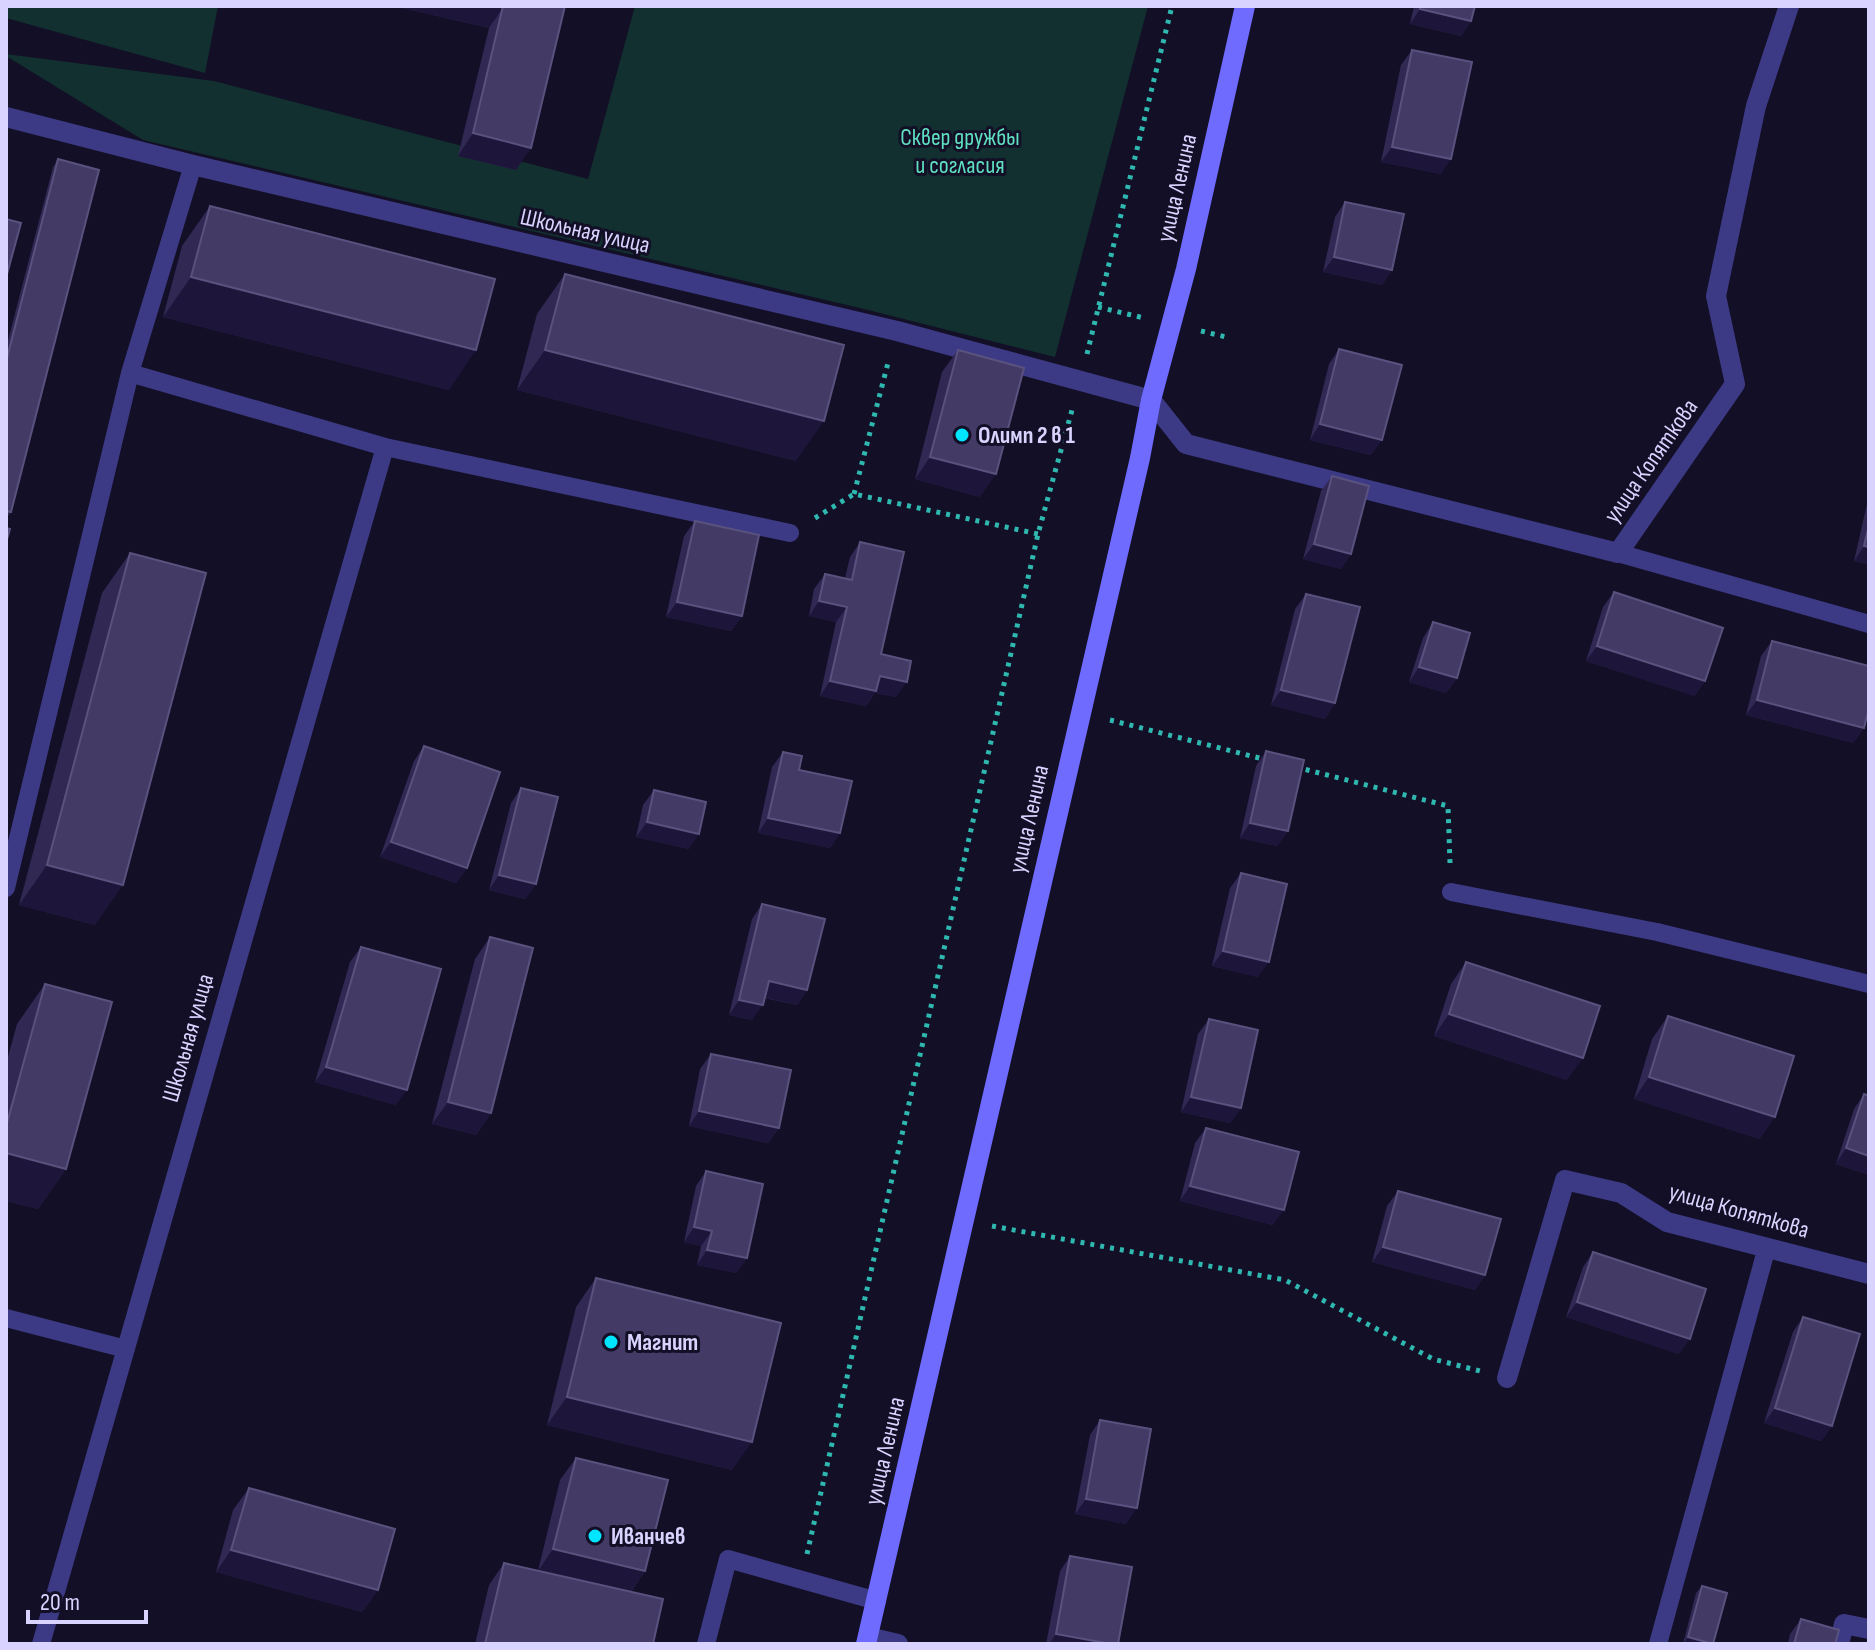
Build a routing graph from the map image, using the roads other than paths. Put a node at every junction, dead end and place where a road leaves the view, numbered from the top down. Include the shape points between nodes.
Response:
1 (1245, 6) edge
2 (1789, 6) edge
3 (6, 117) edge
4 (193, 165) junction
5 (130, 373) junction
6 (1151, 400) junction
7 (385, 447) junction
8 (790, 533) road end
9 (1618, 553) junction
10 (1869, 624) edge
11 (6, 888) edge
12 (1451, 892) road end
13 (1869, 984) edge
14 (1767, 1247) junction
15 (1869, 1274) edge
16 (6, 1318) edge
17 (126, 1349) junction
18 (1507, 1378) road end
19 (877, 1601) junction
20 (1869, 1629) edge
21 (867, 1640) edge
22 (41, 1644) edge
23 (706, 1644) edge
24 (898, 1644) edge
25 (1658, 1644) edge
26 (1839, 1644) edge

1 - 6 main road, улица Ленина
2 - 9 street, улица Копяткова via 1756,106 1716,296 1735,384
3 - 4 street, Школьная улица
4 - 5 lane
4 - 6 street, Школьная улица via 897,331
5 - 7 lane
5 - 11 lane
6 - 9 street, улица Копяткова via 1186,444
6 - 19 main road, улица Ленина
7 - 8 lane
7 - 17 lane, Школьная улица
9 - 10 lane
12 - 13 lane via 1657,932
14 - 15 street, улица Копяткова
14 - 18 street, улица Копяткова via 1667,1222 1621,1193 1565,1180
14 - 25 lane
16 - 17 lane
17 - 22 lane, Школьная улица
19 - 21 main road, улица Ленина
19 - 23 lane via 728,1559
20 - 26 street via 1844,1624
21 - 24 street

